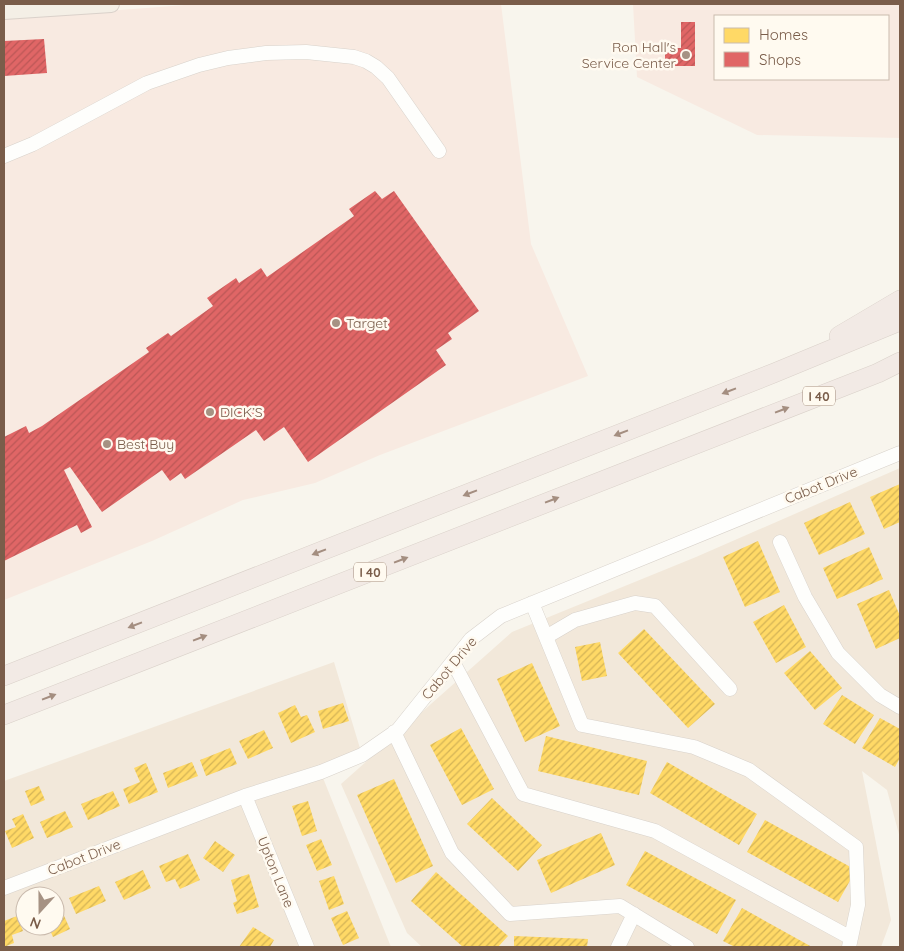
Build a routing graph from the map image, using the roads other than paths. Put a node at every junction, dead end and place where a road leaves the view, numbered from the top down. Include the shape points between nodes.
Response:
1 (111, 4) edge
2 (4, 11) edge
3 (439, 151) dead end
4 (4, 156) edge
5 (900, 300) edge
6 (900, 321) edge
7 (900, 362) edge
8 (774, 374) junction
9 (900, 453) edge
10 (780, 542) dead end
11 (532, 604) junction
12 (546, 637) junction
13 (453, 662) junction
14 (4, 676) edge
15 (730, 689) dead end
16 (900, 707) edge
17 (4, 715) edge
18 (394, 732) junction
19 (245, 796) junction
20 (4, 888) edge
21 (634, 914) junction
22 (850, 943) edge
23 (307, 947) edge
24 (618, 947) edge
25 (686, 947) edge

1 - 2 main road
3 - 4 street via 388,78 376,67 354,56 306,52 228,58 163,77
5 - 8 highway
6 - 8 highway
17 -> 7 highway, I 40
8 -> 14 highway
9 - 11 street, Cabot Drive
10 - 16 street via 805,596 838,653 880,695
11 - 12 street
11 - 13 street, Cabot Drive via 501,616 471,639
12 - 15 street via 574,620 635,603 655,606
12 - 22 street via 582,725 694,747 749,770 856,847 858,905
13 - 18 street, Cabot Drive
13 - 22 street via 522,794 655,831
18 - 19 street, Cabot Drive via 362,755
18 - 21 street via 452,853 510,914 620,906
19 - 20 street, Cabot Drive
19 - 23 street, Upton Lane
21 - 24 street
21 - 25 street

